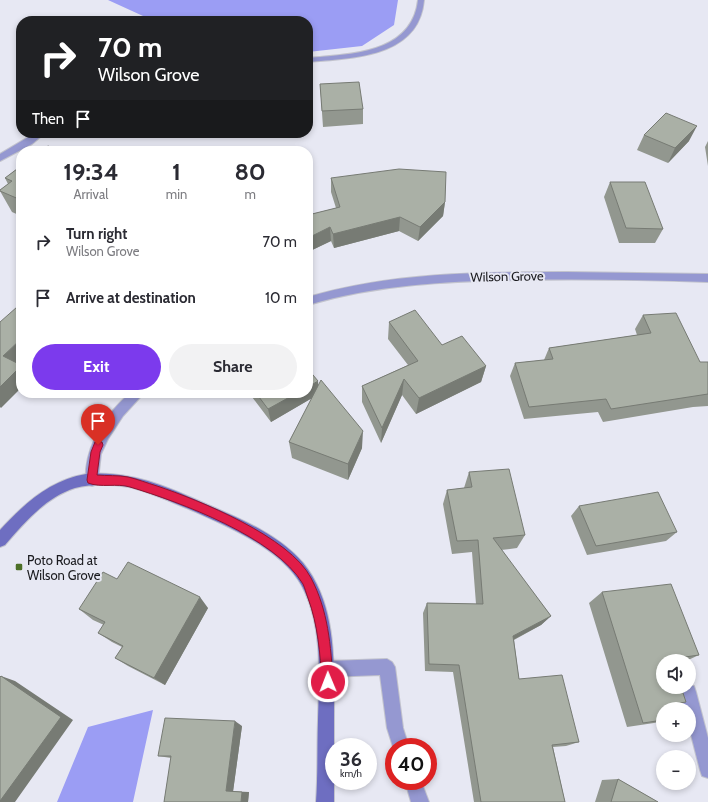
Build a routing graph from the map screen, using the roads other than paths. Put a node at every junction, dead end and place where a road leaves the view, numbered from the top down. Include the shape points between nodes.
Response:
1 (421, 0) edge
2 (313, 59) edge
3 (34, 138) edge
4 (23, 146) edge
5 (16, 150) edge
6 (0, 158) edge
7 (708, 278) edge
8 (313, 300) edge
9 (133, 398) edge
10 (92, 480) junction
11 (0, 540) edge
12 (328, 669) junction
13 (689, 694) edge
14 (398, 738) edge
15 (708, 770) edge
16 (416, 790) edge
17 (325, 802) edge
18 (420, 802) edge

1 - 2 street via 416,22 396,41 380,50
3 - 4 street
5 - 6 street
7 - 8 street, Wilson Grove via 609,275 431,278 349,289
9 - 10 street via 117,415 98,445
10 - 11 street via 56,490 36,503
10 - 12 street via 128,481 147,487 217,515 274,547 307,580 320,614
12 - 14 street via 387,667
12 - 17 street
13 - 15 street
16 - 18 street

